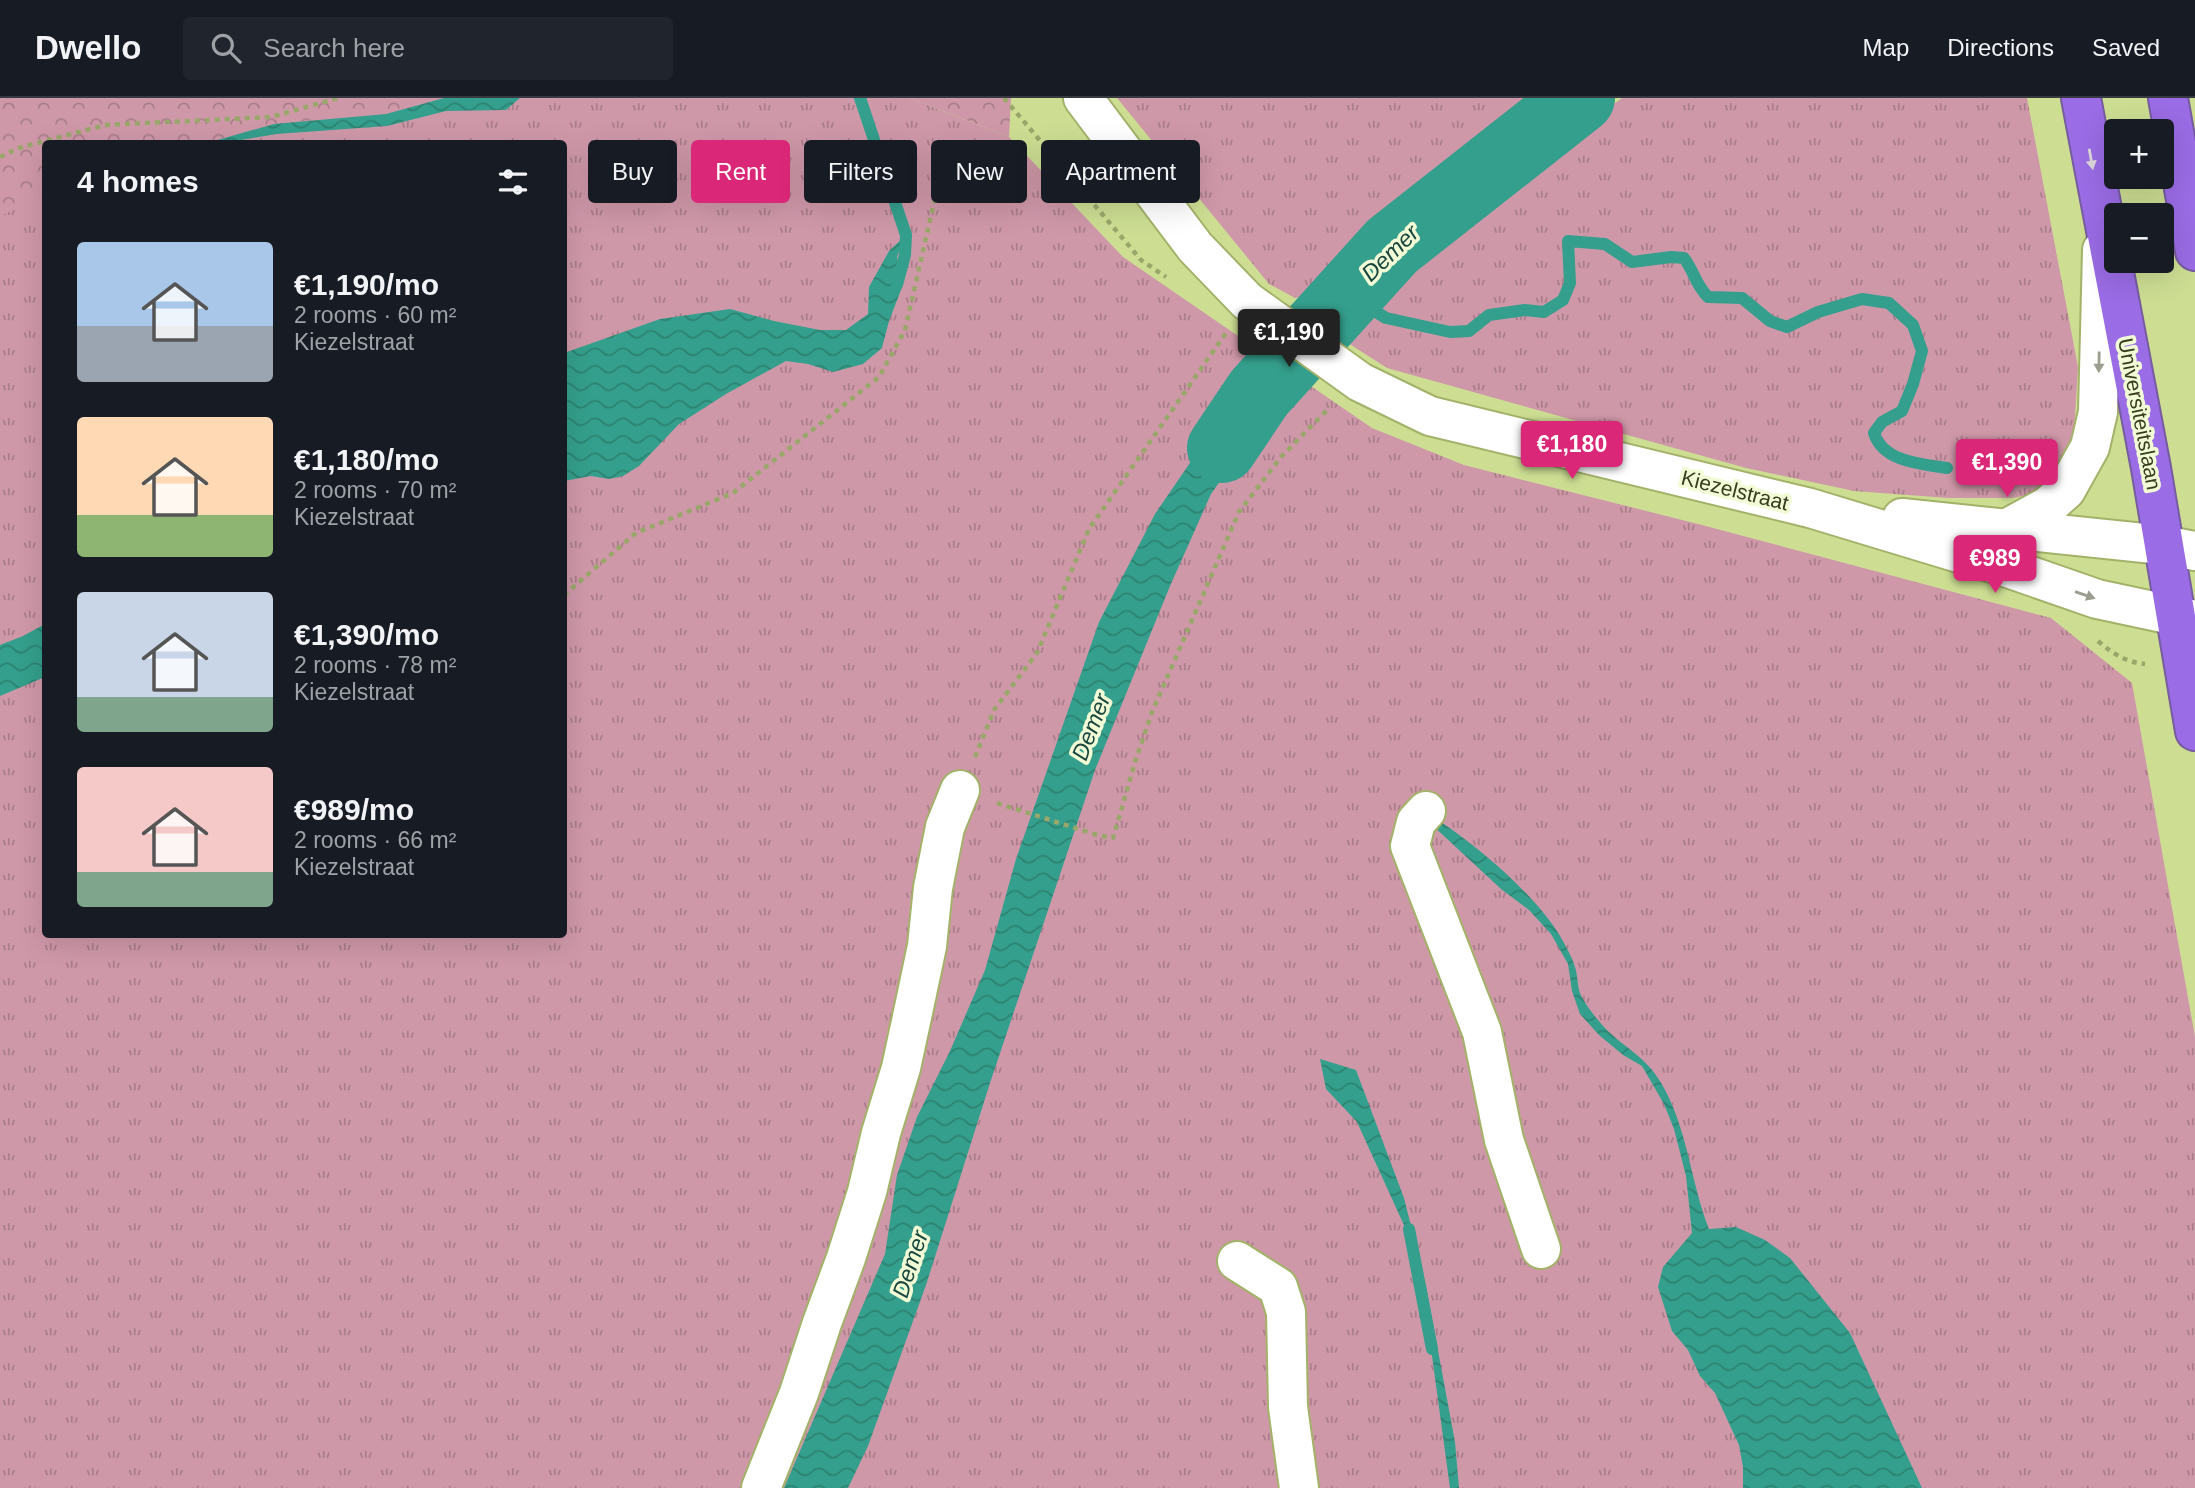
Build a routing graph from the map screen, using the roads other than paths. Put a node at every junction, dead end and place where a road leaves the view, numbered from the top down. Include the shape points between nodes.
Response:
1 (1083, 98) edge
2 (2081, 98) edge
3 (2168, 98) edge
4 (2102, 220) junction
5 (2195, 251) edge
6 (1810, 508) junction
7 (2006, 528) junction
8 (2179, 548) edge
9 (2185, 619) edge
10 (2195, 732) edge
11 (976, 796) road end
12 (1426, 811) dead end
13 (1541, 1249) dead end
14 (1237, 1261) dead end
15 (761, 1488) edge
16 (1299, 1488) edge

1 - 6 street, Kiezelstraat via 1195,247 1247,301 1250,320 1430,415
2 -> 4 highway, Universiteitslaan
3 - 5 highway
4 -> 7 street via 2098,412 2090,447 2066,491
4 - 8 highway, Universiteitslaan via 2151,468
6 - 7 street, Kiezelstraat
6 -> 9 street, Kiezelstraat via 2097,599
7 - 8 street, Kiezelstraat
8 - 9 highway, Universiteitslaan
9 - 10 highway, Universiteitslaan
11 - 15 street via 945,827 915,1003 867,1192 799,1393
12 - 13 street via 1416,822 1410,845 1482,1032 1504,1140
14 - 16 street via 1278,1287 1286,1312 1288,1407

